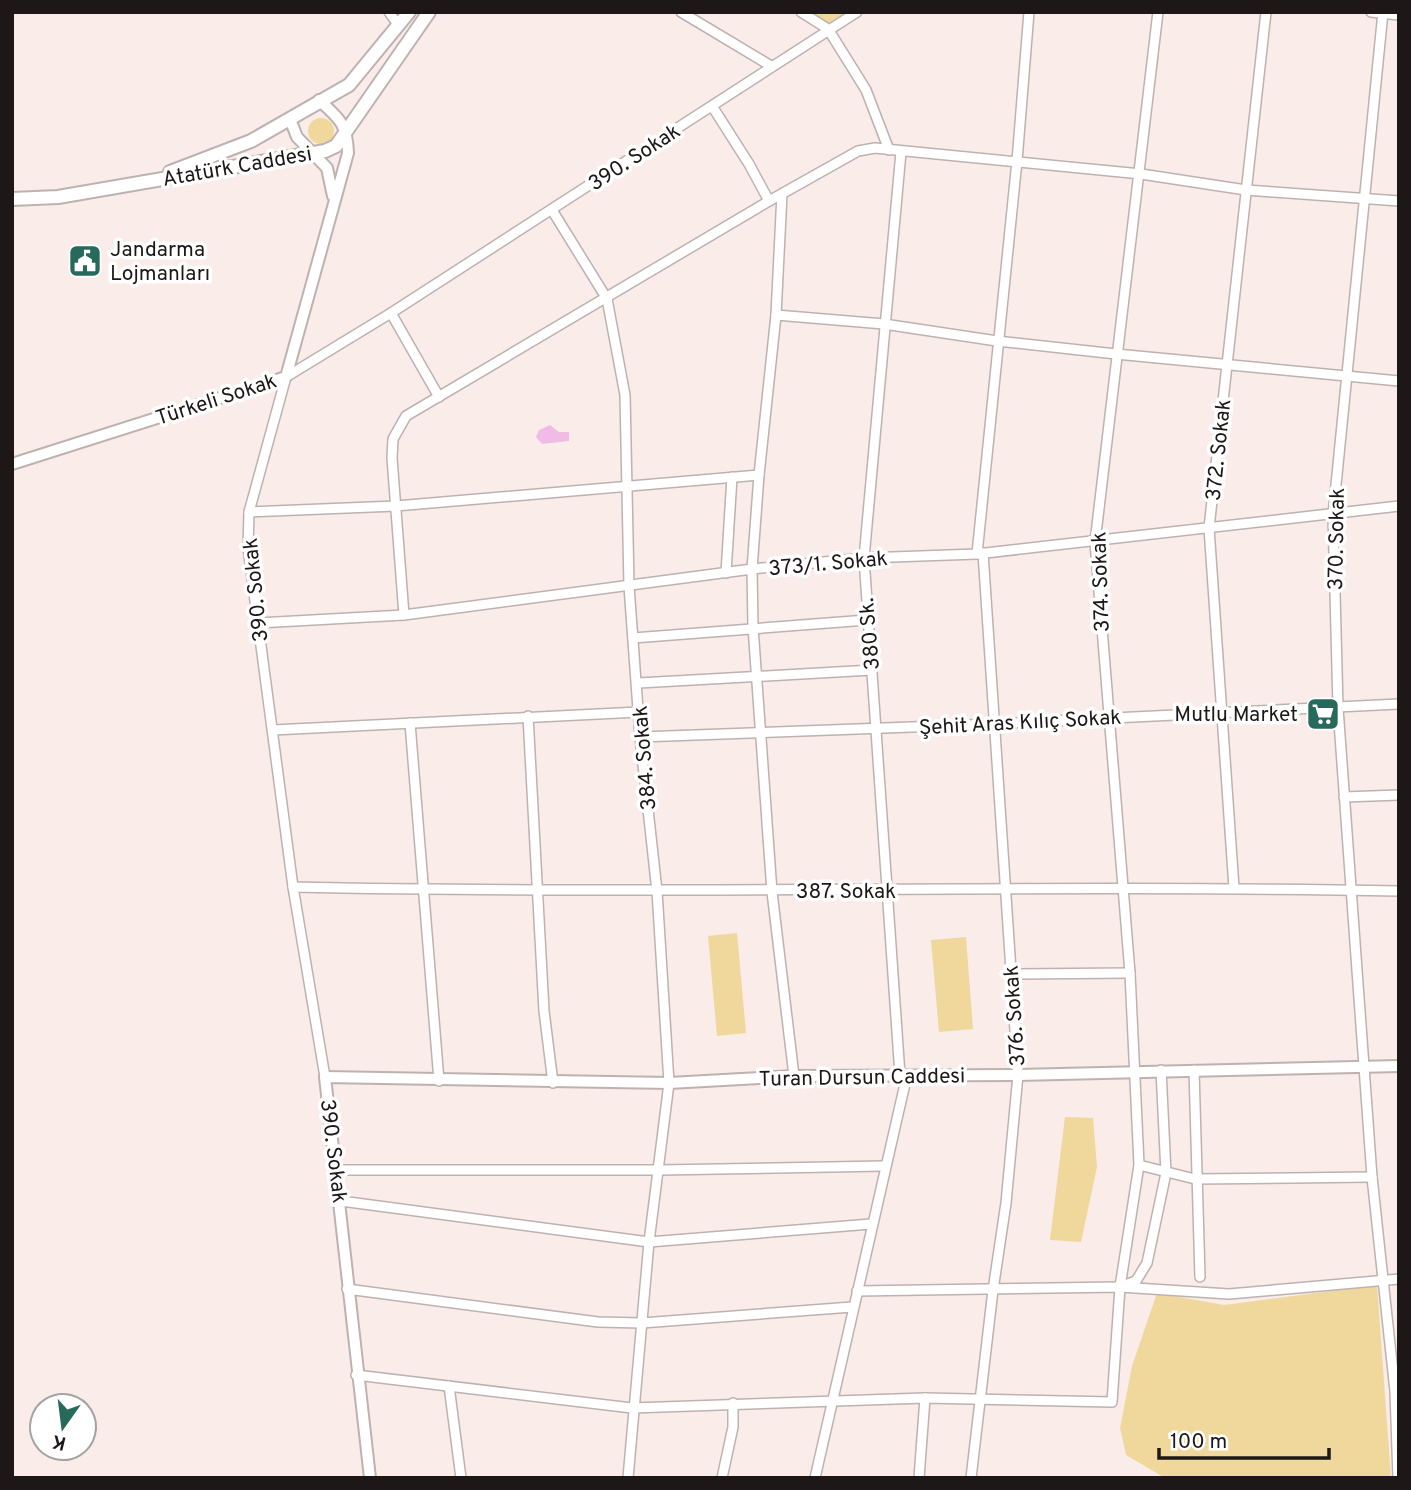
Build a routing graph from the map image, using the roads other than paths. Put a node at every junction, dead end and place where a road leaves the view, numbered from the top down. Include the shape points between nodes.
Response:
1 (390, 12) edge
2 (409, 12) edge
3 (429, 12) edge
4 (681, 12) edge
5 (801, 12) edge
6 (857, 12) edge
7 (1029, 12) edge
8 (1158, 12) edge
9 (1266, 12) edge
10 (1371, 12) edge
11 (1382, 13) edge
12 (1399, 15) edge
13 (399, 26) junction
14 (828, 29) junction
15 (771, 66) junction
16 (319, 100) junction
17 (712, 106) junction
18 (290, 118) junction
19 (347, 131) junction
20 (889, 150) junction
21 (901, 152) junction
22 (312, 153) junction
23 (1017, 161) junction
24 (1141, 174) junction
25 (102, 189) junction
26 (1246, 190) junction
27 (782, 194) junction
28 (1365, 197) junction
29 (12, 199) edge
30 (769, 201) junction
31 (1399, 201) edge
32 (334, 202) junction
33 (552, 210) junction
34 (607, 299) junction
35 (391, 313) junction
36 (776, 315) junction
37 (884, 324) junction
38 (997, 341) junction
39 (1116, 354) junction
40 (1227, 364) junction
41 (1346, 376) junction
42 (286, 377) junction
43 (1399, 381) edge
44 (439, 397) junction
45 (12, 464) edge
46 (759, 475) junction
47 (732, 477) junction
48 (626, 485) junction
49 (396, 506) junction
50 (1399, 506) edge
51 (249, 512) junction
52 (1333, 515) junction
53 (1209, 528) junction
54 (1095, 542) junction
55 (980, 554) junction
56 (864, 558) junction
57 (752, 569) junction
58 (726, 573) junction
59 (629, 586) junction
60 (404, 615) junction
61 (867, 620) junction
62 (258, 622) junction
63 (753, 628) junction
64 (634, 638) junction
65 (872, 670) junction
66 (758, 675) junction
67 (639, 683) junction
68 (1399, 704) edge
69 (1338, 708) junction
70 (639, 712) junction
71 (1222, 713) junction
72 (528, 716) junction
73 (1108, 717) junction
74 (410, 723) junction
75 (993, 724) junction
76 (877, 728) junction
77 (273, 730) junction
78 (762, 733) junction
79 (640, 737) junction
80 (1399, 795) edge
81 (1344, 797) junction
82 (293, 887) junction
83 (1003, 888) junction
84 (1122, 888) junction
85 (1234, 888) junction
86 (424, 890) junction
87 (537, 890) junction
88 (1352, 890) junction
89 (657, 891) junction
90 (886, 891) junction
91 (1399, 891) edge
92 (772, 892) junction
93 (1130, 973) junction
94 (1011, 974) junction
95 (1399, 1066) edge
96 (1365, 1067) junction
97 (1135, 1070) junction
98 (1161, 1070) junction
99 (1194, 1070) junction
100 (904, 1075) junction
101 (1018, 1075) junction
102 (794, 1076) junction
103 (325, 1077) junction
104 (439, 1081) junction
105 (554, 1083) junction
106 (669, 1083) junction
107 (1139, 1165) junction
108 (884, 1166) junction
109 (338, 1170) junction
110 (660, 1170) junction
111 (1166, 1172) junction
112 (1372, 1177) junction
113 (1195, 1179) junction
114 (341, 1201) junction
115 (870, 1224) junction
116 (649, 1242) junction
117 (1200, 1277) dead end
118 (1382, 1279) junction
119 (1399, 1279) edge
120 (1120, 1287) junction
121 (347, 1289) junction
122 (993, 1290) junction
123 (857, 1291) junction
124 (852, 1307) junction
125 (642, 1323) junction
126 (356, 1375) junction
127 (449, 1386) junction
128 (1397, 1391) edge
129 (925, 1398) junction
130 (980, 1398) junction
131 (833, 1399) junction
132 (733, 1403) junction
133 (632, 1408) junction
134 (370, 1478) edge
135 (461, 1478) edge
136 (628, 1478) edge
137 (722, 1478) edge
138 (815, 1478) edge
139 (919, 1478) edge
140 (971, 1478) edge
141 (1398, 1478) edge

1 - 13 street
2 - 13 main road, Atatürk Caddesi
3 - 19 main road, Atatürk Caddesi
4 - 15 street
5 - 14 street
6 - 14 street, 390. Sokak
7 - 23 street, 376. Sokak
8 - 24 street, 374. Sokak
9 - 26 street, 372. Sokak
10 - 11 street
11 - 12 street
11 - 28 street, 370. Sokak
13 - 16 main road, Atatürk Caddesi via 349,85
14 - 15 street, 390. Sokak
14 - 20 street via 866,90
15 - 17 street, 390. Sokak
16 - 18 main road, Atatürk Caddesi
16 - 19 street
17 - 30 street
17 - 33 street, 390. Sokak
18 - 22 street, Türkeli Sokak via 297,137
18 - 25 main road, Atatürk Caddesi via 251,141 178,169
19 - 22 main road, Atatürk Caddesi via 336,146
19 - 32 street, Türkeli Sokak via 348,153
20 - 21 street
20 - 27 street via 858,151
21 - 23 street
21 - 37 street, 380 Sk.
22 - 25 main road, Atatürk Caddesi
22 - 32 street, Türkeli Sokak via 327,167
23 - 24 street
23 - 38 street, 376. Sokak
24 - 26 street
24 - 39 street, 374. Sokak
25 - 29 main road, Atatürk Caddesi
26 - 28 street
26 - 40 street, 372. Sokak
27 - 30 street
27 - 36 street
28 - 31 street
28 - 41 street, 370. Sokak
30 - 34 street
32 - 42 street, Türkeli Sokak
33 - 34 street, 384. Sokak
33 - 35 street, 390. Sokak
34 - 44 street
34 - 48 street, 384. Sokak via 625,394
35 - 42 street, 390. Sokak
35 - 44 street
36 - 37 street
36 - 46 street
37 - 38 street
37 - 56 street, 380 Sk.
38 - 39 street
38 - 55 street, 376. Sokak
39 - 40 street
39 - 54 street, 374. Sokak
40 - 41 street
40 - 53 street, 372. Sokak
41 - 43 street
41 - 52 street, 370. Sokak
42 - 45 street, Türkeli Sokak
42 - 51 street, 390. Sokak
44 - 49 street via 406,416 393,439
46 - 47 street
46 - 57 street
47 - 48 street
47 - 58 street
48 - 49 street
48 - 59 street, 384. Sokak
49 - 51 street
49 - 60 street
50 - 52 street, 373/1. Sokak
51 - 62 street, 390. Sokak via 248,548
52 - 53 street, 373/1. Sokak
52 - 69 street, 370. Sokak
53 - 54 street, 373/1. Sokak
53 - 71 street, 372. Sokak
54 - 55 street, 373/1. Sokak
54 - 73 street, 374. Sokak
55 - 56 street, 373/1. Sokak
55 - 75 street, 376. Sokak
56 - 57 street, 373/1. Sokak
56 - 61 street, 380 Sk.
57 - 58 street, 373/1. Sokak
57 - 63 street
58 - 59 street, 373/1. Sokak
59 - 60 street, 373/1. Sokak
59 - 64 street, 384. Sokak
60 - 62 street, 373/1. Sokak
61 - 63 street
61 - 65 street, 380 Sk.
62 - 77 street, 390. Sokak
63 - 64 street
63 - 66 street
64 - 67 street, 384. Sokak
65 - 66 street
65 - 76 street, 380 Sk.
66 - 67 street
66 - 78 street
67 - 70 street, 384. Sokak
68 - 69 street, Şehit Aras Kılıç Sokak
69 - 71 street, Şehit Aras Kılıç Sokak
69 - 81 street, 370. Sokak
70 - 72 street
70 - 79 street, 384. Sokak
71 - 73 street, Şehit Aras Kılıç Sokak
71 - 85 street, 372. Sokak
72 - 74 street
72 - 87 street
73 - 75 street, Şehit Aras Kılıç Sokak
73 - 84 street, 374. Sokak
74 - 77 street
74 - 86 street
75 - 76 street, Şehit Aras Kılıç Sokak
75 - 83 street, 376. Sokak
76 - 78 street, Şehit Aras Kılıç Sokak
76 - 90 street, 380 Sk.
77 - 82 street, 390. Sokak
78 - 79 street, Şehit Aras Kılıç Sokak
78 - 92 street
79 - 89 street, 384. Sokak
80 - 81 street
81 - 88 street, 370. Sokak
82 - 86 street, 387. Sokak
82 - 103 street, 390. Sokak
83 - 84 street, 387. Sokak
83 - 90 street, 387. Sokak
83 - 94 street, 376. Sokak
84 - 85 street, 387. Sokak
84 - 93 street, 374. Sokak
85 - 88 street, 387. Sokak
86 - 87 street, 387. Sokak
86 - 104 street
87 - 89 street, 387. Sokak
87 - 105 street via 544,1011
88 - 91 street, 387. Sokak
88 - 96 street, 370. Sokak
89 - 92 street, 387. Sokak
89 - 106 street, 384. Sokak
90 - 92 street, 387. Sokak
90 - 100 street, 380 Sk.
92 - 102 street
93 - 94 street
93 - 97 street, 374. Sokak
94 - 101 street, 376. Sokak
95 - 96 street, Turan Dursun Caddesi
96 - 99 street, Turan Dursun Caddesi
96 - 112 street, 370. Sokak
97 - 98 street, Turan Dursun Caddesi
97 - 101 street, Turan Dursun Caddesi
97 - 107 street, 374. Sokak
98 - 99 street, Turan Dursun Caddesi
98 - 111 street
99 - 113 street
100 - 101 street, Turan Dursun Caddesi
100 - 102 street, Turan Dursun Caddesi
100 - 108 street, 380 Sk.
101 - 122 street, 376. Sokak
102 - 106 street, Turan Dursun Caddesi
103 - 104 street, Turan Dursun Caddesi
103 - 109 street, 390. Sokak
104 - 105 street, Turan Dursun Caddesi
105 - 106 street, Turan Dursun Caddesi
106 - 110 street, 384. Sokak
107 - 111 street
107 - 120 street, 374. Sokak
108 - 110 street
108 - 115 street, 380 Sk.
109 - 110 street
109 - 114 street, 390. Sokak
110 - 116 street, 384. Sokak
111 - 113 street
111 - 120 street via 1147,1263 1136,1281
112 - 113 street
112 - 118 street, 370. Sokak
113 - 117 street
114 - 116 street
114 - 121 street, 390. Sokak
115 - 116 street
115 - 123 street, 380 Sk.
116 - 125 street, 384. Sokak
118 - 119 street
118 - 120 street via 1228,1294
118 - 128 street, 370. Sokak
120 - 122 street
120 - 130 street, 374. Sokak via 1112,1402
121 - 125 street via 598,1322
121 - 126 street, 390. Sokak
122 - 123 street
122 - 130 street, 376. Sokak
123 - 124 street, 380 Sk.
124 - 125 street
124 - 131 street, 380 Sk.
125 - 133 street, 384. Sokak
126 - 127 street
126 - 134 street, 390. Sokak
127 - 133 street
127 - 135 street
128 - 141 street, 370. Sokak
129 - 130 street
129 - 131 street
129 - 139 street
130 - 140 street, 376. Sokak
131 - 132 street
131 - 138 street
132 - 133 street
132 - 137 street
133 - 136 street, 384. Sokak

